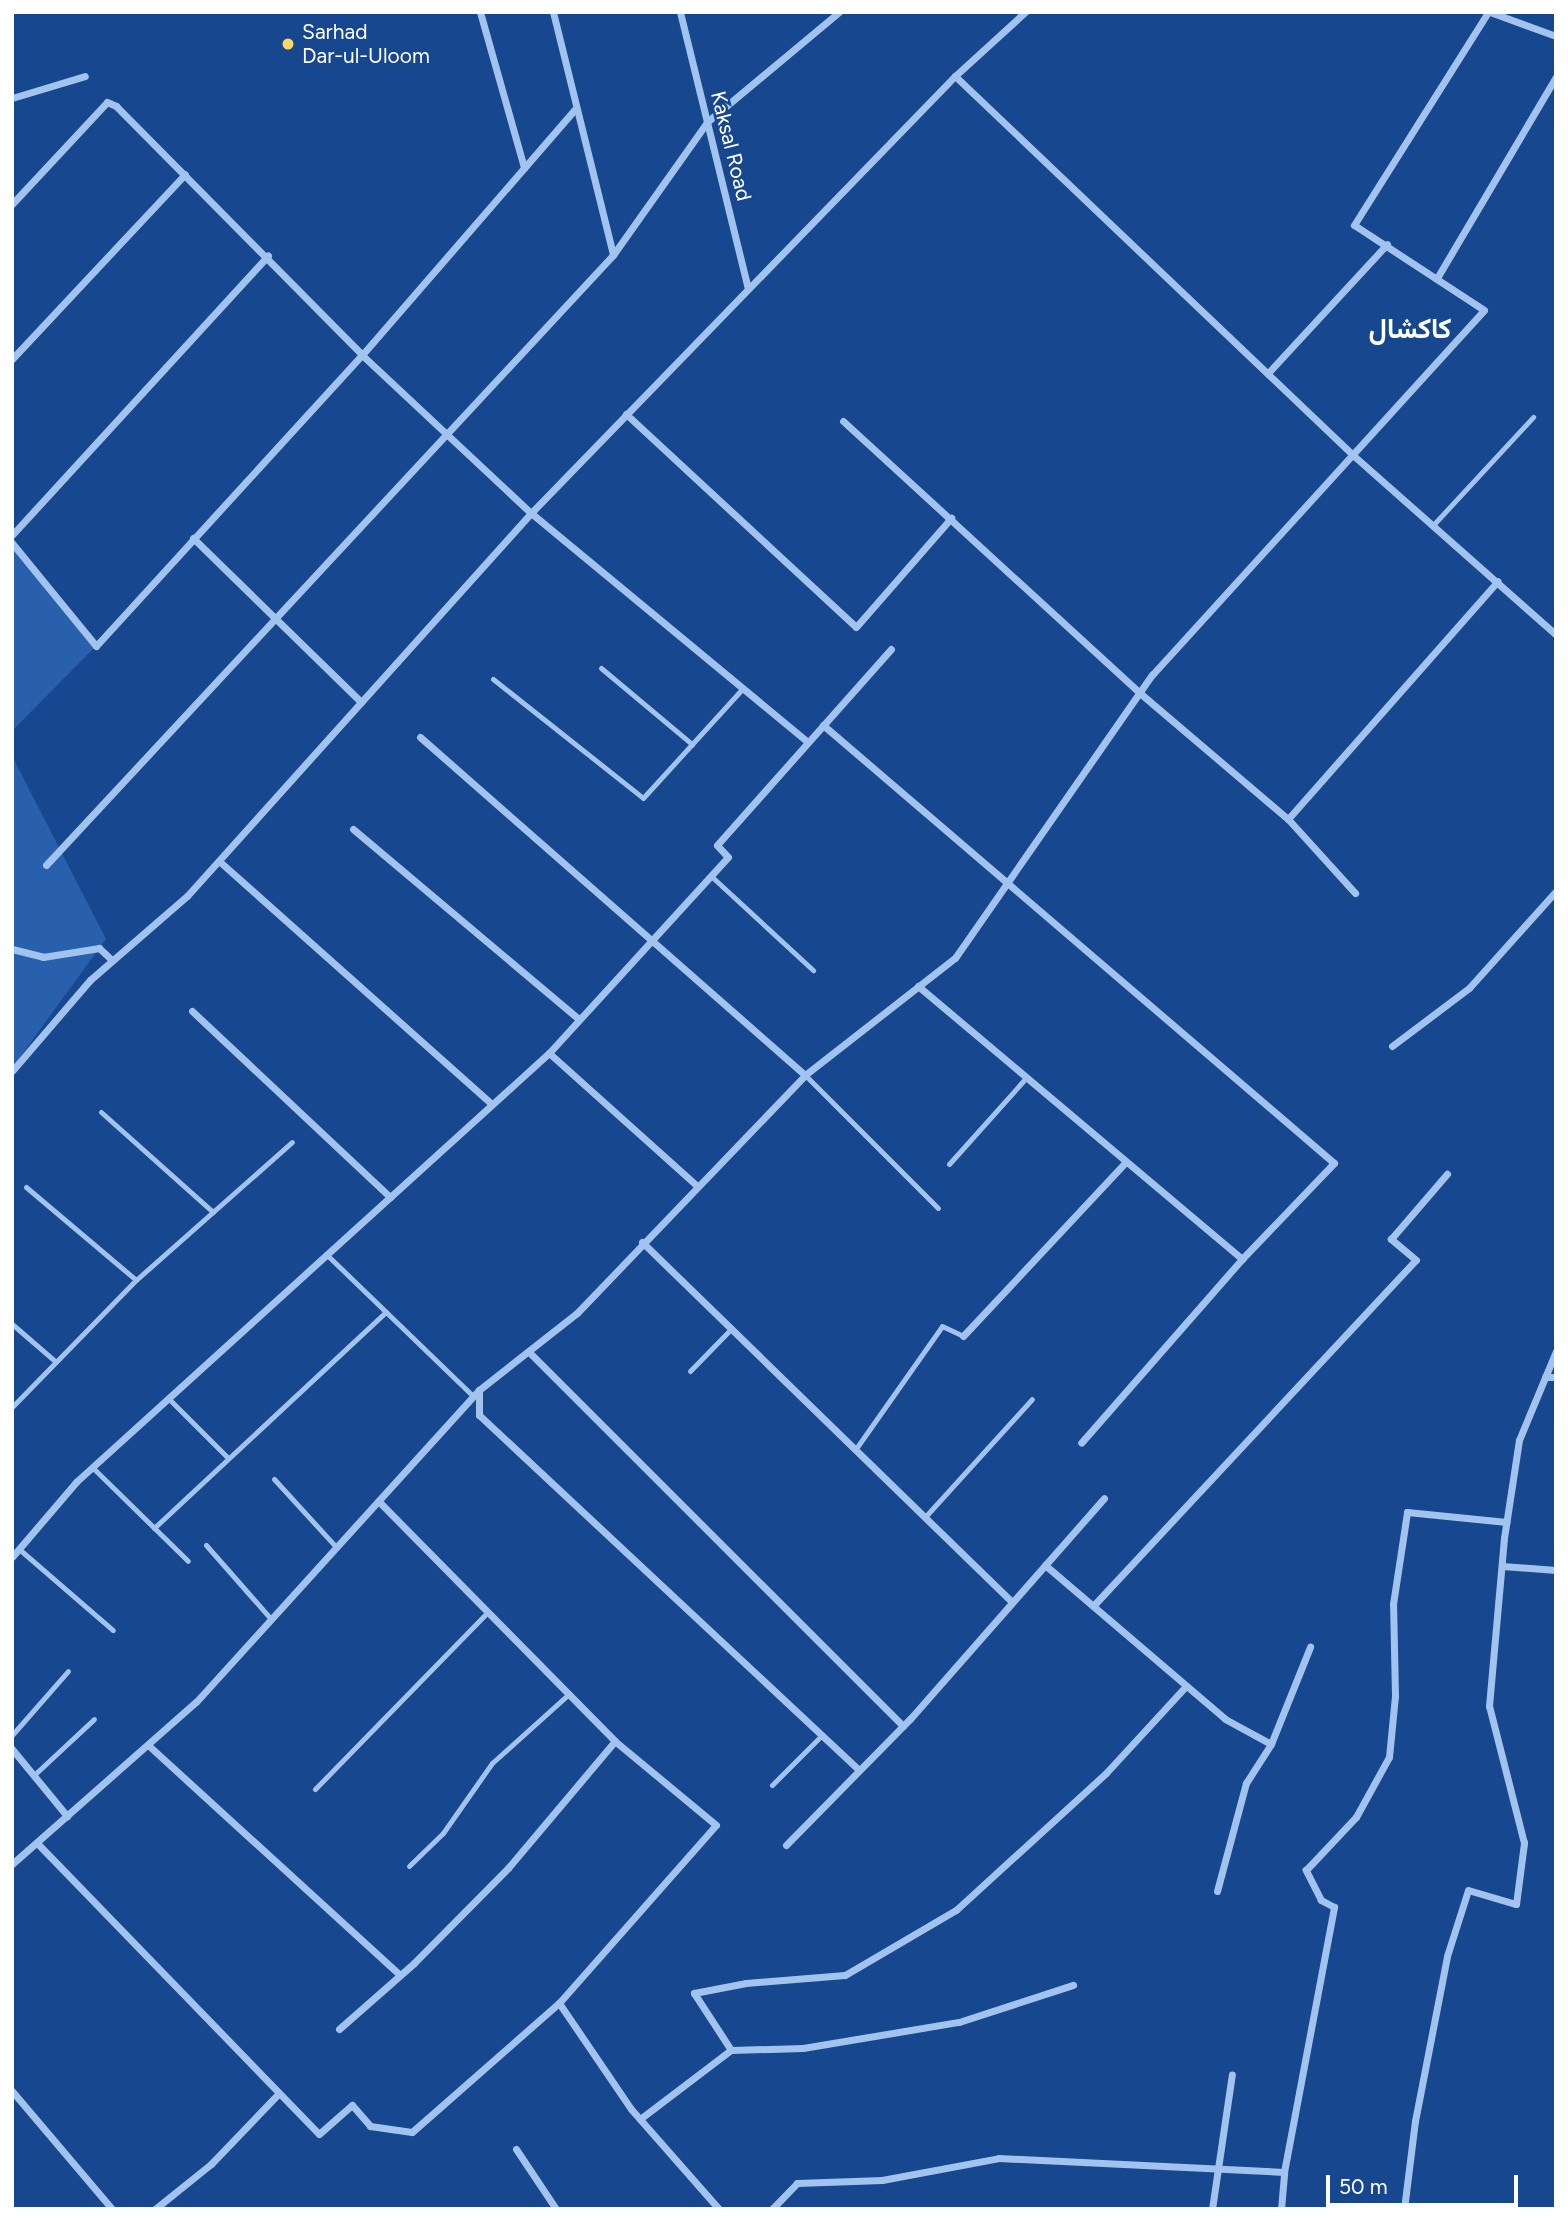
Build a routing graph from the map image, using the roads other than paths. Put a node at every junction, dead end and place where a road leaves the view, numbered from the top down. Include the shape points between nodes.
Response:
1 (480, 12) edge
2 (553, 12) edge
3 (680, 12) edge
4 (839, 12) edge
5 (1024, 12) edge
6 (1489, 12) edge
7 (1556, 36) edge
8 (85, 76) dead end
9 (956, 76) junction
10 (1556, 77) edge
11 (12, 98) edge
12 (575, 109) junction
13 (707, 122) junction
14 (524, 168) junction
15 (185, 174) junction
16 (12, 204) edge
17 (1387, 244) junction
18 (613, 255) junction
19 (268, 256) junction
20 (1437, 278) junction
21 (748, 288) junction
22 (362, 355) junction
23 (12, 359) edge
24 (1269, 372) junction
25 (626, 414) junction
26 (1533, 417) dead end
27 (843, 421) dead end
28 (450, 436) junction
29 (1354, 456) junction
30 (531, 513) junction
31 (951, 518) junction
32 (1434, 524) junction
33 (12, 535) edge
34 (193, 538) junction
35 (12, 543) edge
36 (1498, 581) junction
37 (275, 619) junction
38 (1556, 635) edge
39 (891, 649) dead end
40 (601, 668) dead end
41 (493, 679) dead end
42 (743, 688) junction
43 (1141, 694) junction
44 (361, 702) junction
45 (823, 726) junction
46 (420, 737) dead end
47 (808, 742) junction
48 (692, 744) junction
49 (1288, 819) junction
50 (353, 829) dead end
51 (219, 861) junction
52 (47, 865) dead end
53 (711, 876) junction
54 (1004, 885) junction
55 (1556, 891) edge
56 (1355, 893) dead end
57 (652, 940) junction
58 (12, 949) edge
59 (112, 960) junction
60 (813, 970) dead end
61 (918, 986) junction
62 (192, 1011) dead end
63 (579, 1019) junction
64 (1392, 1046) dead end
65 (549, 1052) junction
66 (12, 1071) edge
67 (805, 1074) junction
68 (1024, 1080) junction
69 (492, 1104) junction
70 (101, 1112) dead end
71 (292, 1142) dead end
72 (1126, 1163) junction
73 (949, 1164) dead end
74 (1447, 1174) dead end
75 (696, 1185) junction
76 (26, 1187) dead end
77 (390, 1197) junction
78 (938, 1208) dead end
79 (213, 1212) junction
80 (642, 1242) junction
81 (326, 1254) junction
82 (1242, 1259) junction
83 (136, 1280) junction
84 (386, 1312) junction
85 (12, 1324) edge
86 (731, 1329) junction
87 (962, 1336) joint
88 (1556, 1351) edge
89 (529, 1352) junction
90 (56, 1362) junction
91 (690, 1371) dead end
92 (1545, 1377) junction
93 (1556, 1377) edge
94 (476, 1393) junction
95 (168, 1398) junction
96 (1032, 1399) dead end
97 (12, 1407) edge
98 (1081, 1443) dead end
99 (855, 1450) junction
100 (228, 1458) junction
101 (92, 1467) junction
102 (274, 1479) dead end
103 (1104, 1498) dead end
104 (378, 1501) junction
105 (925, 1517) junction
106 (1507, 1522) junction
107 (154, 1528) junction
108 (206, 1545) dead end
109 (337, 1547) junction
110 (19, 1549) junction
111 (12, 1557) edge
112 (188, 1561) dead end
113 (1045, 1565) junction
114 (1502, 1566) junction
115 (1556, 1570) edge
116 (1012, 1602) junction
117 (1093, 1606) junction
118 (488, 1612) junction
119 (271, 1619) junction
120 (113, 1630) dead end
121 (1310, 1647) dead end
122 (68, 1671) dead end
123 (1185, 1687) junction
124 (569, 1694) junction
125 (94, 1719) dead end
126 (903, 1726) junction
127 (12, 1735) edge
128 (822, 1735) junction
129 (615, 1741) junction
130 (1271, 1744) junction
131 (148, 1745) junction
132 (12, 1749) edge
133 (859, 1770) junction
134 (34, 1776) junction
135 (772, 1785) dead end
136 (315, 1790) dead end
137 (67, 1816) junction
138 (37, 1843) junction
139 (786, 1845) dead end
140 (12, 1864) edge
141 (409, 1866) dead end
142 (1217, 1891) dead end
143 (400, 1975) junction
144 (1073, 1985) dead end
145 (559, 2003) junction
146 (339, 2029) dead end
147 (731, 2050) junction
148 (1232, 2074) dead end
149 (12, 2091) edge
150 (279, 2093) junction
151 (640, 2119) junction
152 (516, 2149) dead end
153 (1221, 2168) junction
154 (1284, 2172) junction
155 (554, 2205) edge
156 (112, 2209) edge
157 (155, 2209) edge
158 (543, 2209) edge
159 (719, 2209) edge
160 (772, 2209) edge
161 (1212, 2209) edge
162 (1281, 2209) edge
163 (1404, 2209) edge

1 - 14 street
2 - 12 street
3 - 13 street, Kaksal Road
4 - 13 street
5 - 9 street
6 - 7 street
6 - 17 street via 1354,225
8 - 11 street
9 - 21 street
9 - 24 street
10 - 20 street
12 - 14 street
12 - 18 street
13 - 18 street
13 - 21 street, Kaksal Road
14 - 22 street
15 - 16 street via 107,102
15 - 19 street
15 - 23 street
17 - 20 street
17 - 24 street
18 - 28 street
19 - 22 street
19 - 33 street
20 - 29 street via 1484,310
21 - 25 street
22 - 28 street
22 - 34 street
24 - 29 street
25 - 30 street
25 - 31 street via 856,627
26 - 32 lane
27 - 31 street
28 - 30 street
28 - 37 street
29 - 32 street
29 - 43 street via 1152,675
30 - 42 street
30 - 44 street
31 - 43 street
32 - 36 street
34 - 35 street via 96,646
34 - 37 street
36 - 38 street
36 - 49 street
37 - 44 street
37 - 52 street
39 - 45 street
40 - 48 lane
41 - 48 lane via 643,798
42 - 47 street
42 - 48 lane
43 - 49 street
43 - 54 street
44 - 51 street
45 - 47 street
45 - 54 street
46 - 57 street
47 - 53 street via 717,845 728,857
49 - 56 street
50 - 63 street
51 - 59 street via 187,896
51 - 69 street
53 - 57 street
53 - 60 lane
54 - 61 street via 955,958
54 - 82 street via 1334,1163
55 - 64 street via 1469,988
57 - 63 street
57 - 67 street
58 - 59 street via 43,957 99,948
59 - 66 street
61 - 67 street
61 - 68 street
62 - 77 street
63 - 65 street
65 - 69 street
65 - 75 street
67 - 75 street
67 - 78 lane
68 - 72 street
68 - 73 lane
69 - 77 street
70 - 79 lane
71 - 79 lane
72 - 82 street
72 - 87 street
74 - 117 street via 1391,1239 1416,1260
75 - 80 street
76 - 83 lane
77 - 81 street
79 - 83 lane
80 - 86 street
80 - 89 street via 577,1313
81 - 84 lane
81 - 95 street
82 - 98 street
83 - 90 lane
84 - 94 lane
84 - 100 lane
85 - 90 lane
86 - 91 lane
86 - 99 street
87 - 99 lane via 942,1326
88 - 92 street
89 - 94 street
89 - 126 street
90 - 97 lane
92 - 93 street
92 - 106 street via 1519,1440
94 - 104 street
94 - 128 street via 480,1415
95 - 100 lane
95 - 101 street
96 - 105 lane
99 - 105 street
100 - 107 lane
101 - 107 lane
101 - 110 street
102 - 109 lane
103 - 113 street
104 - 109 street
104 - 118 street
105 - 116 street
106 - 114 street
106 - 154 street via 1408,1512 1393,1604 1395,1696 1389,1756 1356,1817 1306,1870 1321,1900 1334,1907
107 - 112 lane
108 - 119 lane
109 - 119 street
110 - 111 street
110 - 120 lane
113 - 116 street
113 - 117 street
114 - 115 street
114 - 163 street via 1489,1706 1524,1843 1516,1904 1468,1890 1447,1956 1415,2121
116 - 126 street
117 - 123 street
118 - 124 street
118 - 136 lane
119 - 131 street via 196,1702
121 - 130 street
122 - 127 lane
123 - 130 street via 1225,1719
123 - 147 street via 1107,1773 956,1910 845,1975 746,1983 694,1993
124 - 129 street
124 - 141 lane via 492,1763 443,1833
125 - 134 lane
126 - 133 street
128 - 133 street
128 - 135 lane
129 - 143 street via 508,1868
129 - 145 street via 716,1825
130 - 142 street via 1246,1783
131 - 137 street
131 - 143 street
132 - 134 street
133 - 139 street
134 - 137 street
137 - 138 street
138 - 140 street
138 - 150 street
143 - 146 street
144 - 147 street via 959,2022 803,2048
145 - 150 street via 412,2132 370,2126 352,2105 319,2134
145 - 151 street
147 - 151 street
148 - 153 street
149 - 156 street
150 - 157 street via 211,2164
151 - 159 street
152 - 155 street
153 - 154 street
153 - 160 street via 999,2158 882,2180 797,2183
153 - 161 street
154 - 162 street
155 - 158 street

